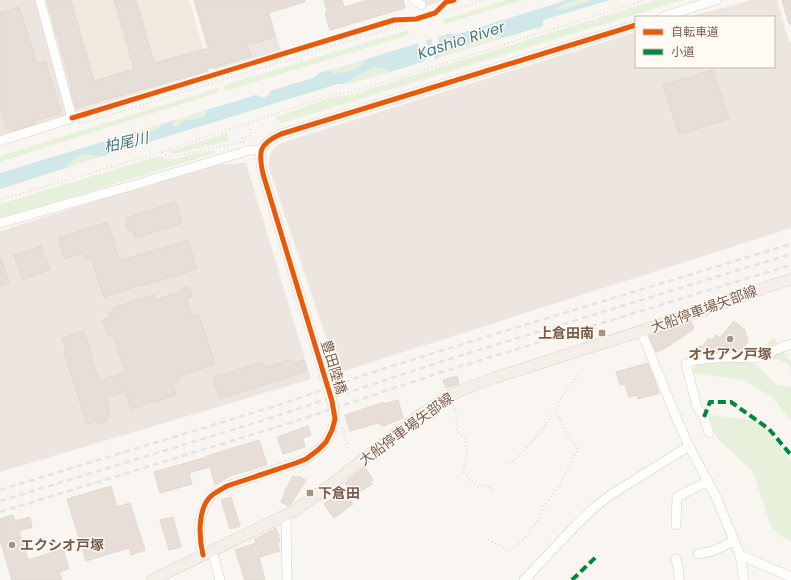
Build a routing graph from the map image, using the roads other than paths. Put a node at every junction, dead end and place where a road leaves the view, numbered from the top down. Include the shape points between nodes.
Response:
1 (40, 0) edge
2 (716, 0) edge
3 (665, 16) edge
4 (635, 25) edge
5 (0, 141) edge
6 (262, 150) junction
7 (0, 223) edge
8 (791, 278) edge
9 (641, 331) junction
10 (791, 344) edge
11 (709, 432) dead end
12 (689, 446) junction
13 (708, 481) junction
14 (286, 516) junction
15 (676, 525) dead end
16 (734, 540) junction
17 (207, 553) junction
18 (698, 554) dead end
19 (740, 555) junction
20 (676, 559) dead end
21 (791, 577) edge
22 (152, 580) edge
23 (220, 580) edge
24 (287, 580) edge
25 (524, 580) edge
26 (679, 580) edge
27 (744, 580) edge

1 - 5 street via 76,117
2 - 3 street
4 - 6 street via 281,134 266,142
6 - 7 street via 250,150
6 - 17 street, 豊田陸橋, bridge via 260,160 263,174 335,419 326,442 306,459 227,486 210,497 200,519 200,545
8 - 9 main road, 大船停車場矢部線
9 - 12 street
9 - 14 main road, 大船停車場矢部線 via 475,384 449,396
10 - 11 street via 755,358 716,358 695,360 686,364 697,407
12 - 13 street
12 - 25 street via 596,506
13 - 15 street via 677,497
13 - 16 street
14 - 17 main road, 大船停車場矢部線
14 - 24 street
16 - 18 street via 713,551
16 - 19 street
17 - 22 main road, 大船停車場矢部線
17 - 23 street
19 - 21 street
19 - 27 street
20 - 26 street

